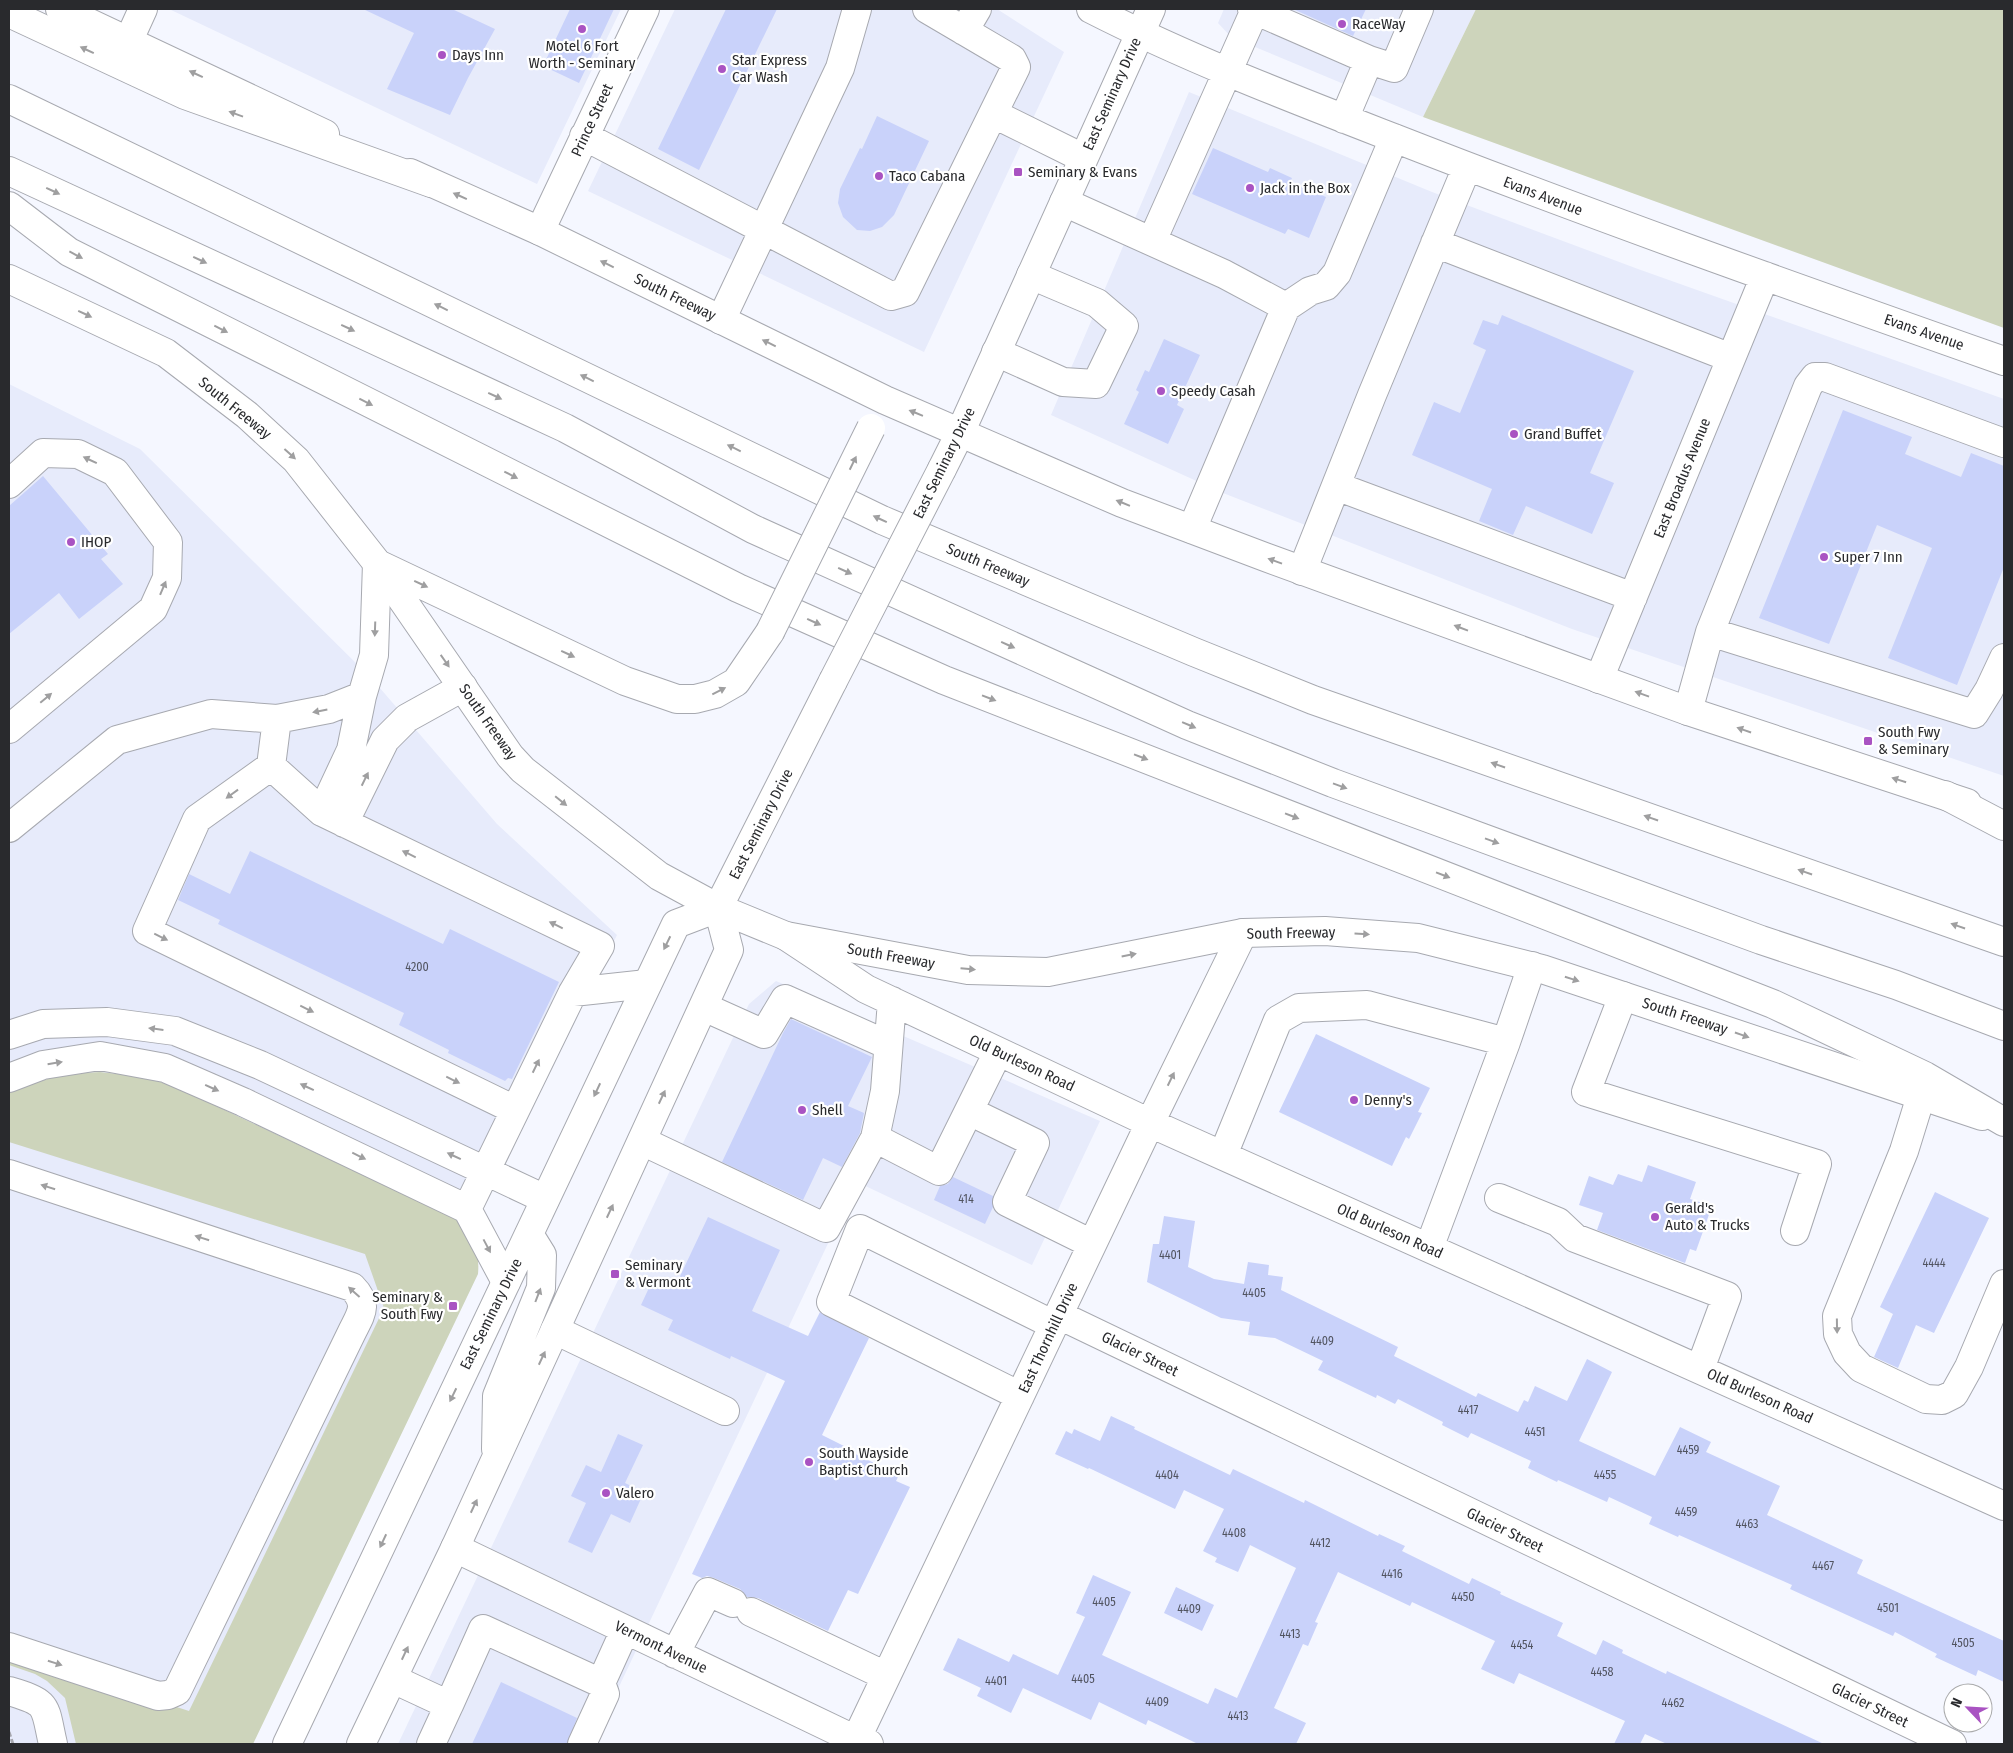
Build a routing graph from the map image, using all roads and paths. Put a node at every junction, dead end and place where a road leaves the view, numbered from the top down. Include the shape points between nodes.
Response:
1 (60, 9) edge
2 (143, 9) edge
3 (645, 9) edge
4 (857, 9) edge
5 (927, 9) edge
6 (1091, 9) edge
7 (1151, 9) edge
8 (1419, 9) edge
9 (1253, 10) edge
10 (9, 13) edge
11 (970, 20) edge
12 (1139, 34) junction
13 (128, 42) junction
14 (1369, 60) junction
15 (1229, 73) junction
16 (9, 99) edge
17 (994, 114) junction
18 (1344, 119) junction
19 (584, 136) junction
20 (1394, 138) junction
21 (1084, 158) junction
22 (1467, 167) junction
23 (9, 171) edge
24 (431, 183) junction
25 (1064, 202) junction
26 (9, 206) edge
27 (764, 230) junction
28 (540, 231) junction
29 (1152, 241) junction
30 (1435, 243) junction
31 (1031, 275) junction
32 (1765, 276) junction
33 (9, 279) edge
34 (1286, 307) junction
35 (721, 320) junction
36 (996, 352) junction
37 (1732, 358) junction
38 (2004, 361) edge
39 (885, 400) junction
40 (960, 433) junction
41 (2004, 443) edge
42 (9, 484) edge
43 (1336, 486) junction
44 (1192, 529) junction
45 (377, 563) junction
46 (1302, 571) junction
47 (1633, 597) junction
48 (1710, 632) junction
49 (2004, 658) edge
50 (1599, 679) junction
51 (463, 687) junction
52 (362, 696) junction
53 (1688, 711) junction
54 (277, 719) junction
55 (9, 729) edge
56 (271, 766) junction
57 (1945, 795) junction
58 (333, 817) junction
59 (2004, 817) edge
60 (2004, 826) edge
61 (9, 828) edge
62 (718, 908) junction
63 (1244, 933) junction
64 (786, 936) junction
65 (2004, 942) edge
66 (1532, 966) junction
67 (647, 984) junction
68 (573, 992) junction
69 (1623, 996) junction
70 (892, 1001) junction
71 (704, 1006) junction
72 (2004, 1026) edge
73 (9, 1035) edge
74 (1506, 1042) junction
75 (888, 1045) junction
76 (998, 1052) junction
77 (9, 1078) edge
78 (1920, 1096) junction
79 (515, 1110) junction
80 (969, 1111) junction
81 (1150, 1123) junction
82 (2004, 1123) edge
83 (875, 1138) junction
84 (642, 1141) junction
85 (1223, 1156) junction
86 (485, 1170) junction
87 (9, 1174) edge
88 (1499, 1198) dead end
89 (545, 1199) junction
90 (467, 1209) junction
91 (1795, 1230) dead end
92 (529, 1234) junction
93 (1092, 1244) junction
94 (1429, 1248) junction
95 (506, 1282) junction
96 (2004, 1284) edge
97 (1056, 1320) junction
98 (555, 1330) junction
99 (1700, 1369) junction
100 (1020, 1396) junction
101 (725, 1411) dead end
102 (496, 1458) junction
103 (2004, 1506) edge
104 (454, 1548) junction
105 (625, 1630) junction
106 (9, 1648) edge
107 (675, 1654) junction
108 (886, 1676) junction
109 (393, 1679) junction
110 (601, 1683) junction
111 (9, 1691) edge
112 (449, 1705) junction
113 (9, 1732) edge
114 (859, 1743) edge
115 (13, 1744) edge
116 (53, 1744) edge
117 (287, 1744) edge
118 (361, 1744) edge
119 (431, 1744) edge
120 (582, 1744) edge
121 (1952, 1744) edge

1 - 13 main road, South Freeway
2 - 13 main road
3 - 19 main road, Prince Street
4 - 27 main road via 840,68
5 - 11 main road
6 - 12 main road, Evans Avenue
7 - 12 main road, East Seminary Drive
8 - 14 main road via 1394,68
9 - 14 main road
9 - 15 main road
24 -> 10 main road via 184,96
11 - 17 main road via 1016,66
12 - 15 main road, Evans Avenue
12 - 21 main road, East Seminary Drive
24 -> 13 main road, South Freeway
14 - 18 main road
15 - 18 main road, Evans Avenue
15 - 29 main road
65 -> 16 main road, South Freeway via 1313,700 1194,652 882,520
17 - 21 main road
17 - 27 main road via 905,292 891,296
18 - 20 main road, Evans Avenue
19 - 27 main road
19 - 28 main road, Prince Street
20 - 22 main road, Evans Avenue
20 - 34 main road via 1337,273 1326,286 1310,291
21 - 25 main road, East Seminary Drive
22 - 30 main road
22 - 32 main road, Evans Avenue
23 -> 72 main road via 566,428 752,529 1187,725 1333,783
28 -> 24 main road, South Freeway
25 - 29 main road
25 - 31 main road, East Seminary Drive
26 -> 82 main road via 70,252 738,588 944,680 1773,1004 1925,1076
27 - 35 main road
35 -> 28 main road, South Freeway
29 - 34 main road
30 - 37 main road
30 - 43 main road
31 - 36 main road, East Seminary Drive
31 - 36 main road via 1097,303 1124,326 1096,384 1064,382
32 - 37 main road, East Broadus Avenue
32 - 38 main road, Evans Avenue
33 -> 45 main road, South Freeway via 166,352 232,403 296,460
34 - 44 main road
39 -> 35 main road, South Freeway
36 - 40 main road, East Seminary Drive
37 - 47 main road, East Broadus Avenue
40 -> 39 main road, South Freeway
45 -> 39 main road, bridge via 625,681 677,699 716,694 736,682 770,632
44 -> 40 main road, South Freeway via 1122,503
40 - 62 main road, East Seminary Drive, bridge
41 - 48 main road via 1825,377 1814,377
55 -> 42 main road via 153,609 167,578 168,542 115,472 78,454 43,453
43 - 46 main road
43 - 47 main road
46 -> 44 main road, South Freeway
45 -> 51 main road, South Freeway
45 -> 52 main road via 374,655
50 -> 46 main road, South Freeway
47 - 50 main road, East Broadus Avenue
48 - 49 main road via 1974,714
48 - 53 main road
53 -> 50 main road, South Freeway
58 -> 51 main road via 385,740 408,718
51 -> 62 main road, South Freeway via 523,770 659,876
52 -> 54 main road via 329,709
52 - 58 main road
57 -> 53 main road, South Freeway
54 - 56 main road
54 - 61 main road via 211,714 117,740
56 - 58 main road
56 -> 79 main road via 197,819 148,931
57 - 59 main road, South Freeway
57 - 60 main road
68 -> 58 main road via 600,946
62 - 64 main road, South Freeway
62 -> 67 main road, East Seminary Drive via 676,924
62 - 71 main road via 729,950
64 -> 63 main road, South Freeway via 968,970 1048,972
63 -> 66 main road, South Freeway via 1325,931 1418,938
81 -> 63 main road, East Thornhill Drive
64 - 70 main road, Old Burleson Road via 866,989
66 -> 69 main road, South Freeway
66 - 74 main road
67 - 68 main road
67 -> 89 main road, East Seminary Drive
79 -> 68 main road
69 -> 78 main road, South Freeway
69 - 91 main road via 1586,1092 1817,1164
70 - 75 main road
70 - 76 main road, Old Burleson Road
71 - 75 main road via 764,1034 785,999
84 -> 71 main road
86 -> 73 main road via 260,1065 175,1031 108,1022 43,1024
74 - 85 main road via 1367,1004 1299,1008 1278,1020
74 - 94 main road
75 - 83 main road via 885,1092
76 - 80 main road
76 - 81 main road, Old Burleson Road
77 -> 90 main road via 43,1065 100,1056 165,1068 330,1142
78 - 82 main road, South Freeway
78 -> 96 main road via 1904,1151 1837,1316 1838,1334 1847,1353 1861,1368 1926,1399 1942,1400 1954,1394 1969,1367
79 - 86 main road
80 - 83 main road via 939,1172
80 - 93 main road via 1035,1144 1007,1202
81 - 85 main road, Old Burleson Road
81 - 93 main road, East Thornhill Drive
83 - 84 main road via 826,1228
98 -> 84 main road
85 - 94 main road, Old Burleson Road
86 - 89 main road
86 - 90 main road
106 -> 87 main road via 158,1696 168,1696 177,1691 362,1311 363,1302 352,1288
88 - 99 main road via 1558,1222 1575,1238 1727,1296
89 - 92 main road, East Seminary Drive
90 -> 95 main road
92 - 95 main road, East Seminary Drive
102 -> 92 main road via 497,1396 541,1288 542,1256
93 - 97 main road, East Thornhill Drive
94 - 99 main road, Old Burleson Road
95 -> 117 main road, East Seminary Drive
97 - 100 main road, East Thornhill Drive
97 - 100 main road, Glacier Street via 860,1229 831,1302
97 - 121 main road, Glacier Street
98 - 101 main road
102 -> 98 main road
99 - 103 main road, Old Burleson Road
100 - 108 main road, East Thornhill Drive
104 -> 102 main road
104 - 105 main road, Vermont Avenue
109 -> 104 main road
105 - 107 main road, Vermont Avenue
105 - 110 main road
107 - 108 main road via 708,1592
107 - 114 main road, Vermont Avenue
108 - 114 main road, East Thornhill Drive
109 - 112 main road
109 - 118 main road
110 - 112 main road via 483,1629
110 - 120 main road via 605,1694
111 - 116 main road via 40,1702 45,1709
112 - 119 main road
113 - 115 path

